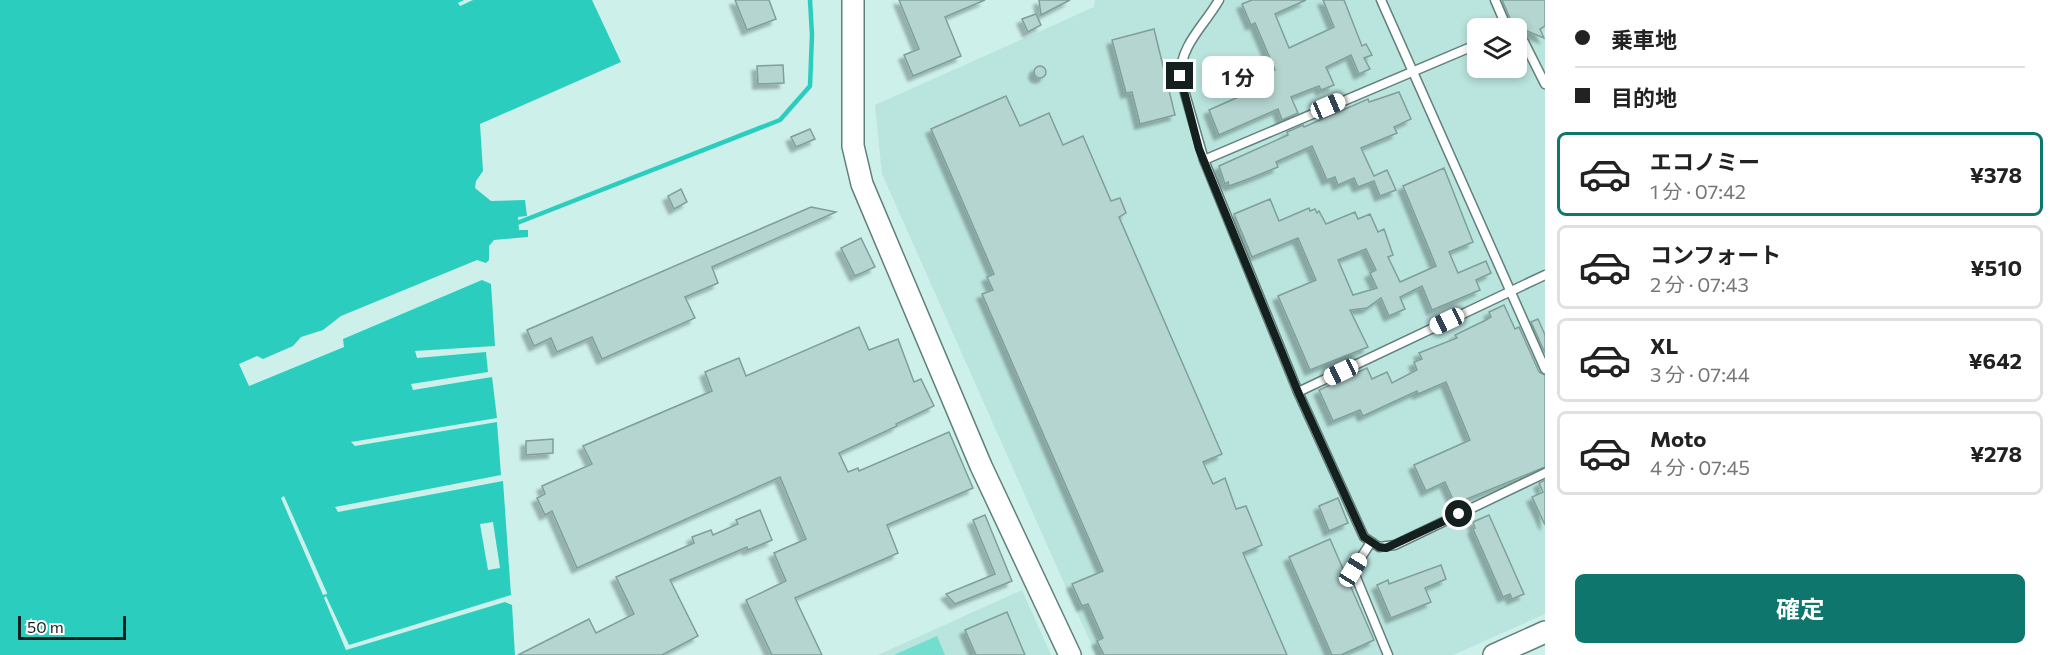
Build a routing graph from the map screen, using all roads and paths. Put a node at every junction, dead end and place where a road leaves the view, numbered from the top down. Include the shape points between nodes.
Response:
1 (853, 0) edge
2 (1219, 0) edge
3 (1381, 0) edge
4 (1495, 0) edge
5 (1503, 18) edge
6 (1467, 48) edge
7 (1527, 48) edge
8 (1412, 69) junction
9 (1545, 84) edge
10 (1204, 160) junction
11 (1545, 275) edge
12 (1511, 291) junction
13 (1545, 369) edge
14 (1298, 392) junction
15 (1545, 473) edge
16 (1371, 542) junction
17 (1545, 632) edge
18 (1070, 655) edge
19 (1388, 655) edge
20 (1494, 655) edge

1 - 18 street via 853,146 862,184 981,466
2 - 10 lane via 1190,40 1180,63 1180,76
3 - 8 lane
4 - 5 lane
6 - 8 lane
7 - 9 lane
8 - 10 lane
8 - 12 lane
10 - 14 lane
11 - 12 lane
12 - 13 lane
12 - 14 lane
14 - 16 lane via 1364,537
15 - 16 lane via 1395,545 1379,547
16 - 19 lane via 1353,570
17 - 20 street

